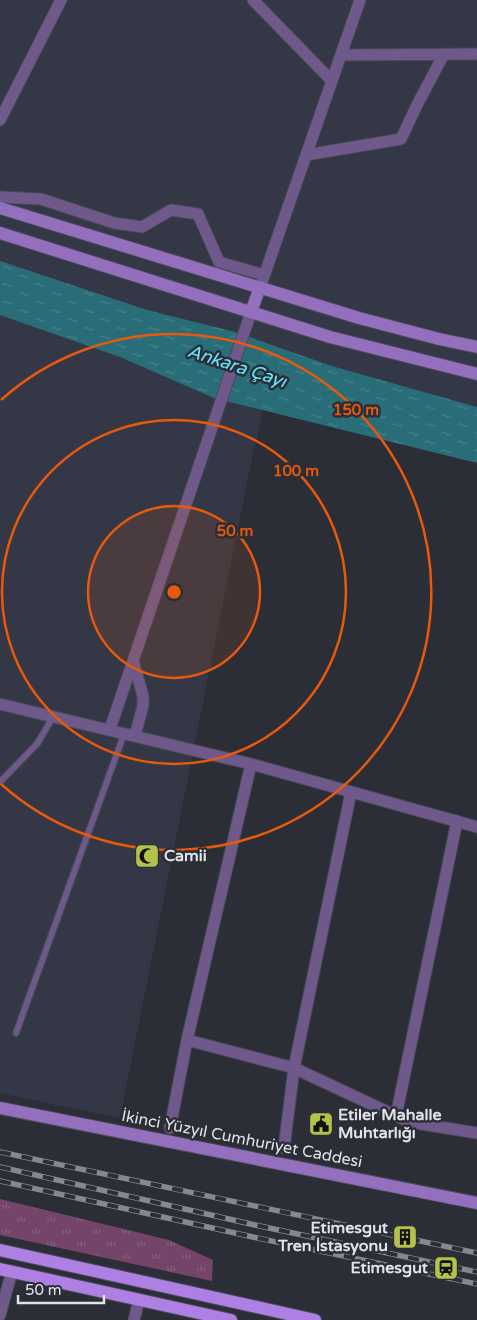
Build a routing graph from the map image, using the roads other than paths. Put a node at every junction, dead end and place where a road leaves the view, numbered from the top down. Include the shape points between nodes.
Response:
1 (62, 0) edge
2 (253, 0) edge
3 (360, 0) edge
4 (444, 54) junction
5 (477, 54) edge
6 (341, 55) junction
7 (332, 80) junction
8 (0, 120) edge
9 (306, 155) junction
10 (0, 197) edge
11 (0, 208) edge
12 (0, 233) edge
13 (262, 281) junction
14 (251, 312) junction
15 (477, 347) edge
16 (477, 374) edge
17 (133, 661) junction
18 (0, 704) edge
19 (53, 717) junction
20 (110, 729) junction
21 (130, 734) junction
22 (251, 764) junction
23 (0, 782) edge
24 (351, 792) junction
25 (457, 822) junction
26 (477, 827) edge
27 (16, 1033) dead end
28 (187, 1040) junction
29 (294, 1068) junction
30 (0, 1108) edge
31 (396, 1116) junction
32 (170, 1128) dead end
33 (477, 1133) edge
34 (284, 1148) dead end
35 (477, 1202) edge
36 (0, 1250) edge
37 (6, 1270) edge
38 (140, 1300) junction
39 (0, 1315) edge
40 (292, 1318) edge
41 (134, 1320) edge
42 (231, 1320) edge
43 (311, 1320) edge

1 - 8 street
2 - 7 street
3 - 6 street
4 - 5 street
4 - 6 street
4 - 9 street via 401,139
6 - 7 street
7 - 9 street
9 - 13 street
10 - 13 street via 42,199 114,223 142,226 171,210 198,214 219,262
11 - 13 main road via 163,259
12 - 14 main road
13 - 14 main road
13 - 15 main road via 358,318
14 - 16 main road via 330,337
14 - 17 street
17 - 20 street
17 - 21 street via 143,706
18 - 19 street
19 - 20 street
19 - 23 lane via 37,744
20 - 21 street
21 - 22 street
21 - 27 lane
22 - 24 street
22 - 28 street
24 - 25 street
24 - 29 street
25 - 26 street
25 - 31 street
28 - 29 street
28 - 32 street
29 - 31 street
29 - 34 street
30 - 35 main road, İkinci Yüzyıl Cumhuriyet Caddesi
31 - 33 street via 408,1122
36 - 40 main road
37 - 38 main road
37 - 39 street
38 - 41 street
38 - 42 main road
40 - 43 main road

